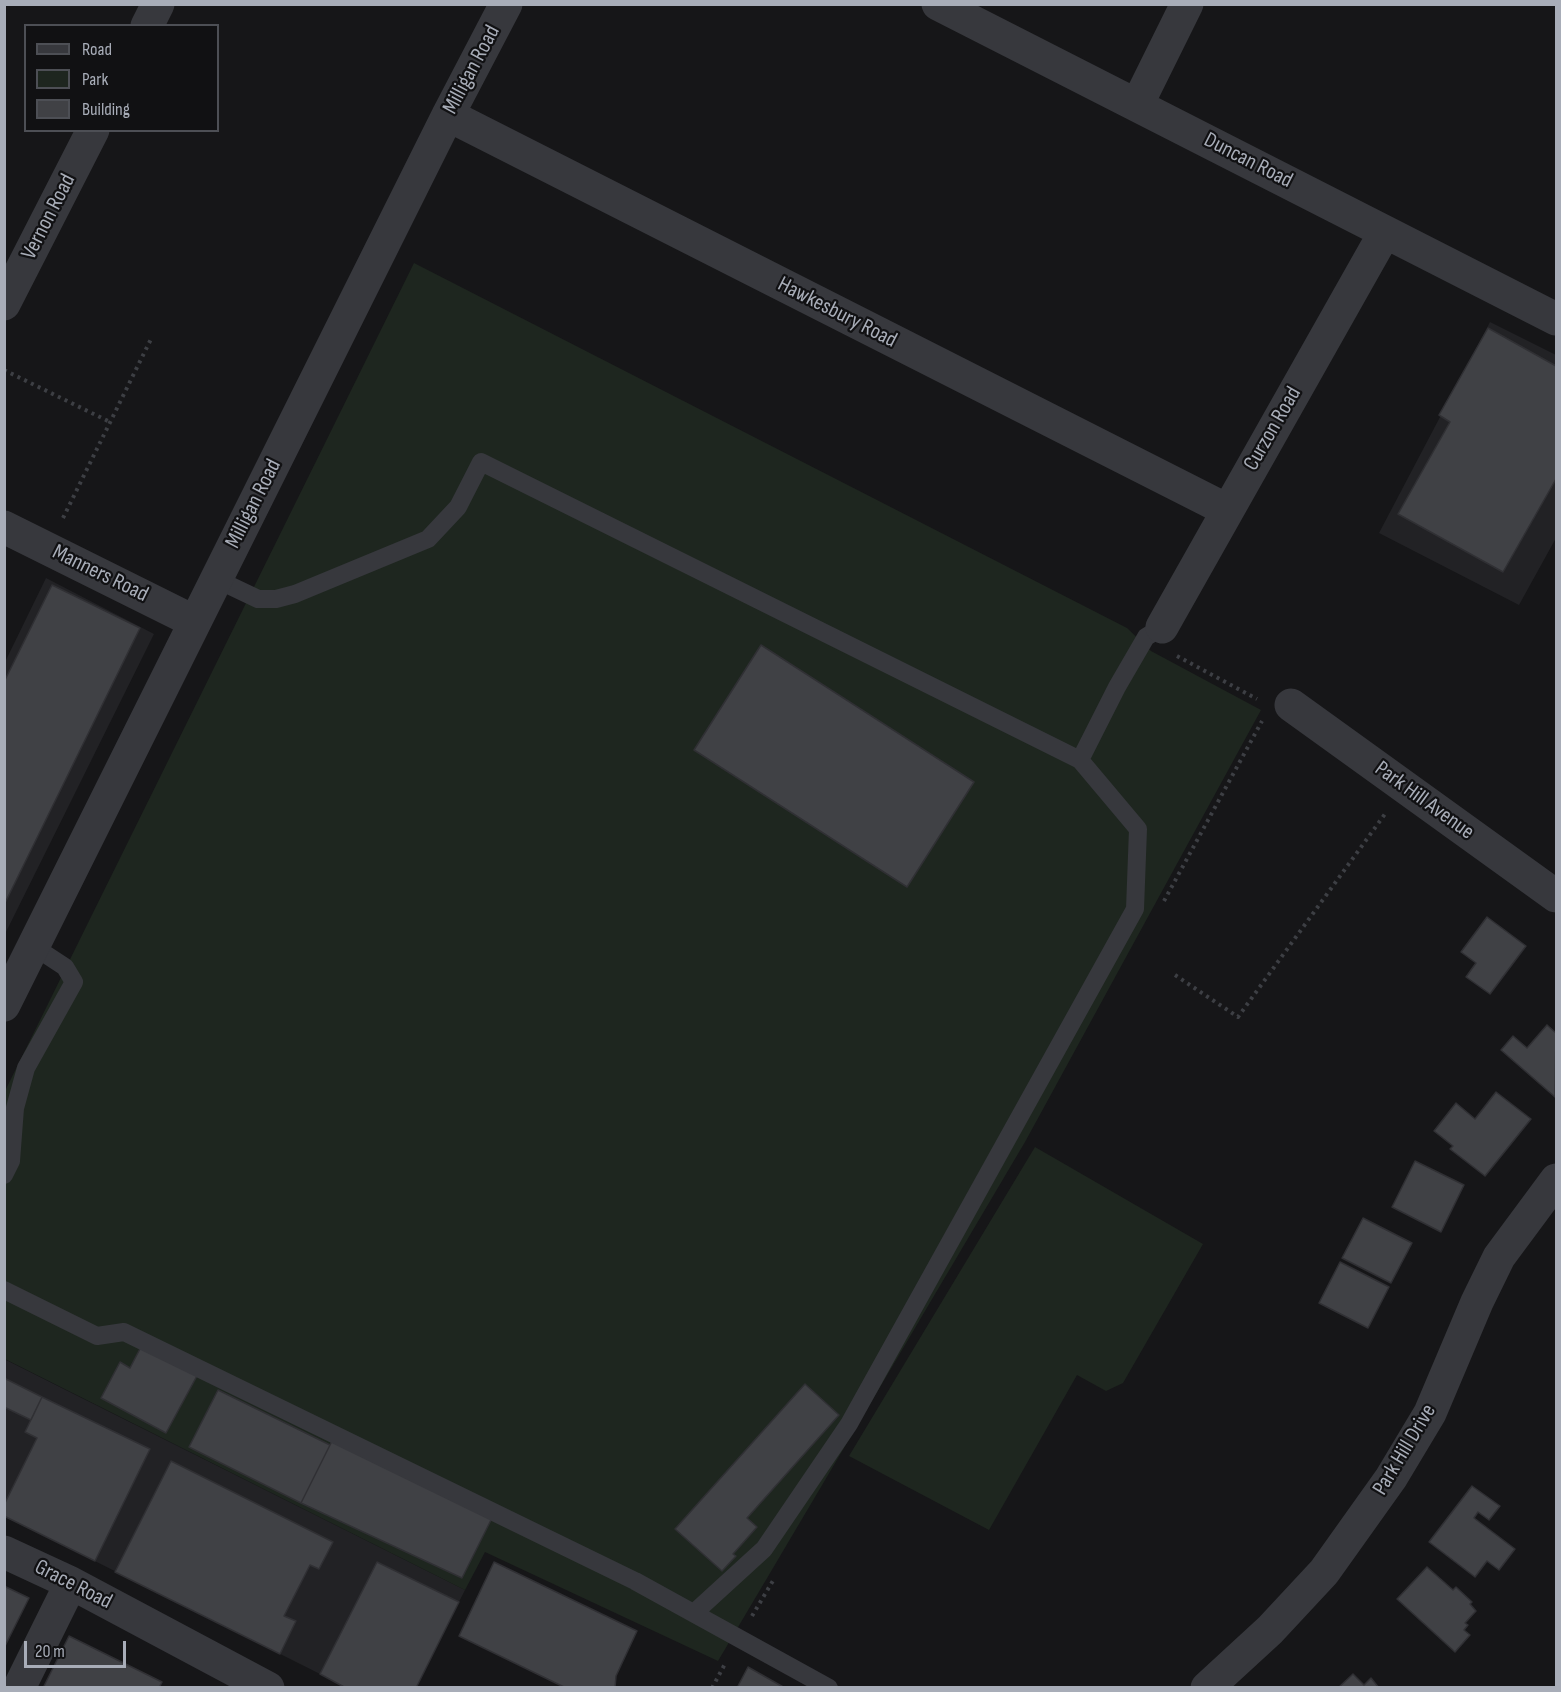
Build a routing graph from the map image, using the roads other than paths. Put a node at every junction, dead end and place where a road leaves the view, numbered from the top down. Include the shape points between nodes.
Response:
1 (158, 4) edge
2 (506, 4) edge
3 (938, 4) edge
4 (1187, 4) edge
5 (148, 24) edge
6 (1137, 105) junction
7 (448, 115) junction
8 (92, 132) edge
9 (1385, 232) junction
10 (4, 304) edge
11 (1557, 320) edge
12 (1227, 510) junction
13 (4, 527) edge
14 (216, 579) junction
15 (195, 622) junction
16 (1162, 627) joint
17 (1291, 705) dead end
18 (1080, 760) junction
19 (1557, 897) edge
20 (33, 946) junction
21 (4, 1005) edge
22 (4, 1175) edge
23 (1557, 1180) edge
24 (4, 1290) edge
25 (4, 1552) edge
26 (71, 1583) junction
27 (694, 1613) junction
28 (19, 1688) edge
29 (268, 1688) edge
30 (829, 1688) edge
31 (1207, 1688) edge

1 - 5 street
2 - 7 street, Milligan Road
3 - 6 street, Duncan Road
4 - 6 street
6 - 9 street, Duncan Road
7 - 12 street, Hawkesbury Road
7 - 14 street, Milligan Road
8 - 10 street, Vernon Road
9 - 11 street, Duncan Road
9 - 12 street, Curzon Road
12 - 16 street, Curzon Road
13 - 15 street, Manners Road
14 - 15 street, Milligan Road
14 - 18 lane via 258,599 276,599 428,539 458,507 481,462
15 - 20 street, Milligan Road
16 - 18 lane via 1146,637
17 - 19 street, Park Hill Avenue
18 - 27 lane via 1138,829 1135,909 849,1424 765,1549
20 - 21 street, Milligan Road
20 - 22 lane via 65,967 74,982 26,1068 15,1108 11,1161
23 - 31 street, Park Hill Drive via 1499,1257 1430,1413 1391,1478 1324,1572 1270,1630
24 - 27 lane via 97,1336 124,1332
25 - 26 street, Grace Road
26 - 28 street
26 - 29 street, Grace Road
27 - 30 lane

